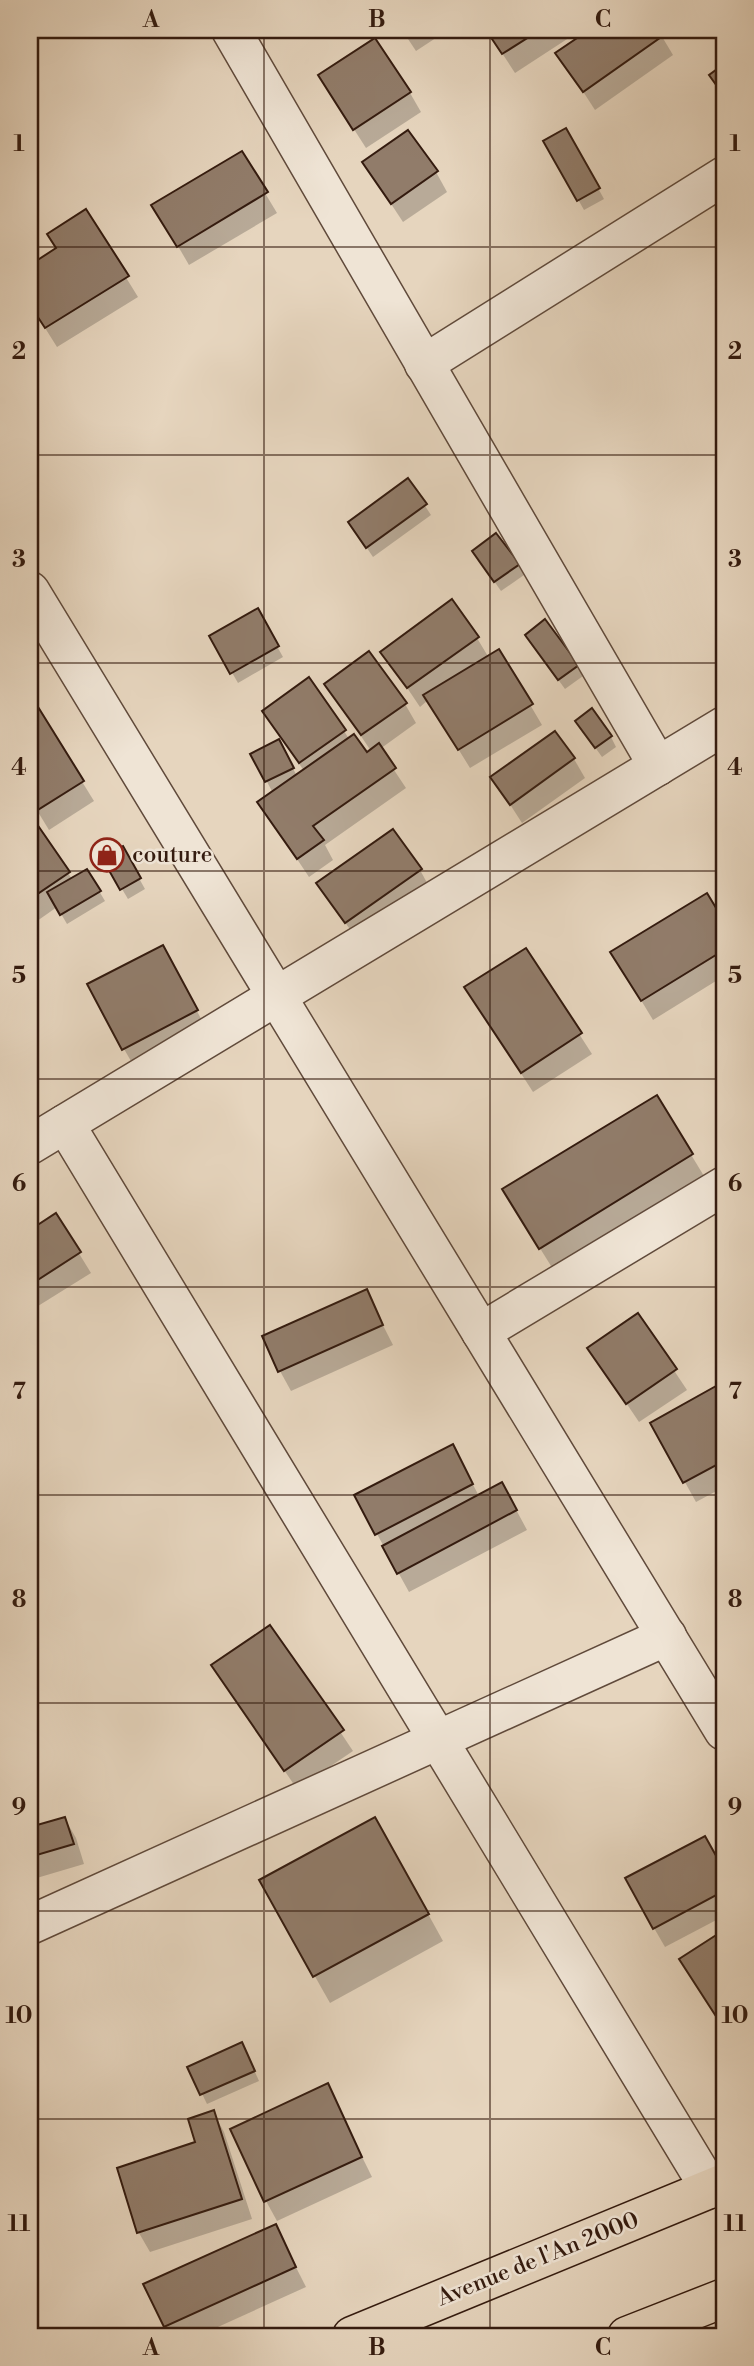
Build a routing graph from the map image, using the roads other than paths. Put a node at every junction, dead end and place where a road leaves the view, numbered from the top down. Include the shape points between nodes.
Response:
1 (231, 30) edge
2 (724, 176) edge
3 (424, 363) junction
4 (30, 591) edge
5 (43, 642) edge
6 (724, 726) edge
7 (658, 766) junction
8 (276, 996) junction
9 (65, 1124) junction
10 (30, 1145) edge
11 (724, 1186) edge
12 (481, 1332) junction
13 (667, 1636) junction
14 (724, 1731) edge
15 (438, 1740) junction
16 (30, 1925) edge
17 (717, 2186) edge
18 (724, 2298) edge
19 (646, 2333) edge
20 (352, 2336) edge

1 - 3 street
2 - 3 street
3 - 7 street
4 - 5 street
5 - 8 street
6 - 7 street
7 - 8 street
8 - 9 street
8 - 12 street
9 - 10 street
9 - 15 street
11 - 12 street
12 - 13 street
13 - 14 street
13 - 15 street
15 - 16 street
15 - 17 street
17 - 20 main road, Avenue de l'An 2000
18 - 19 main road

